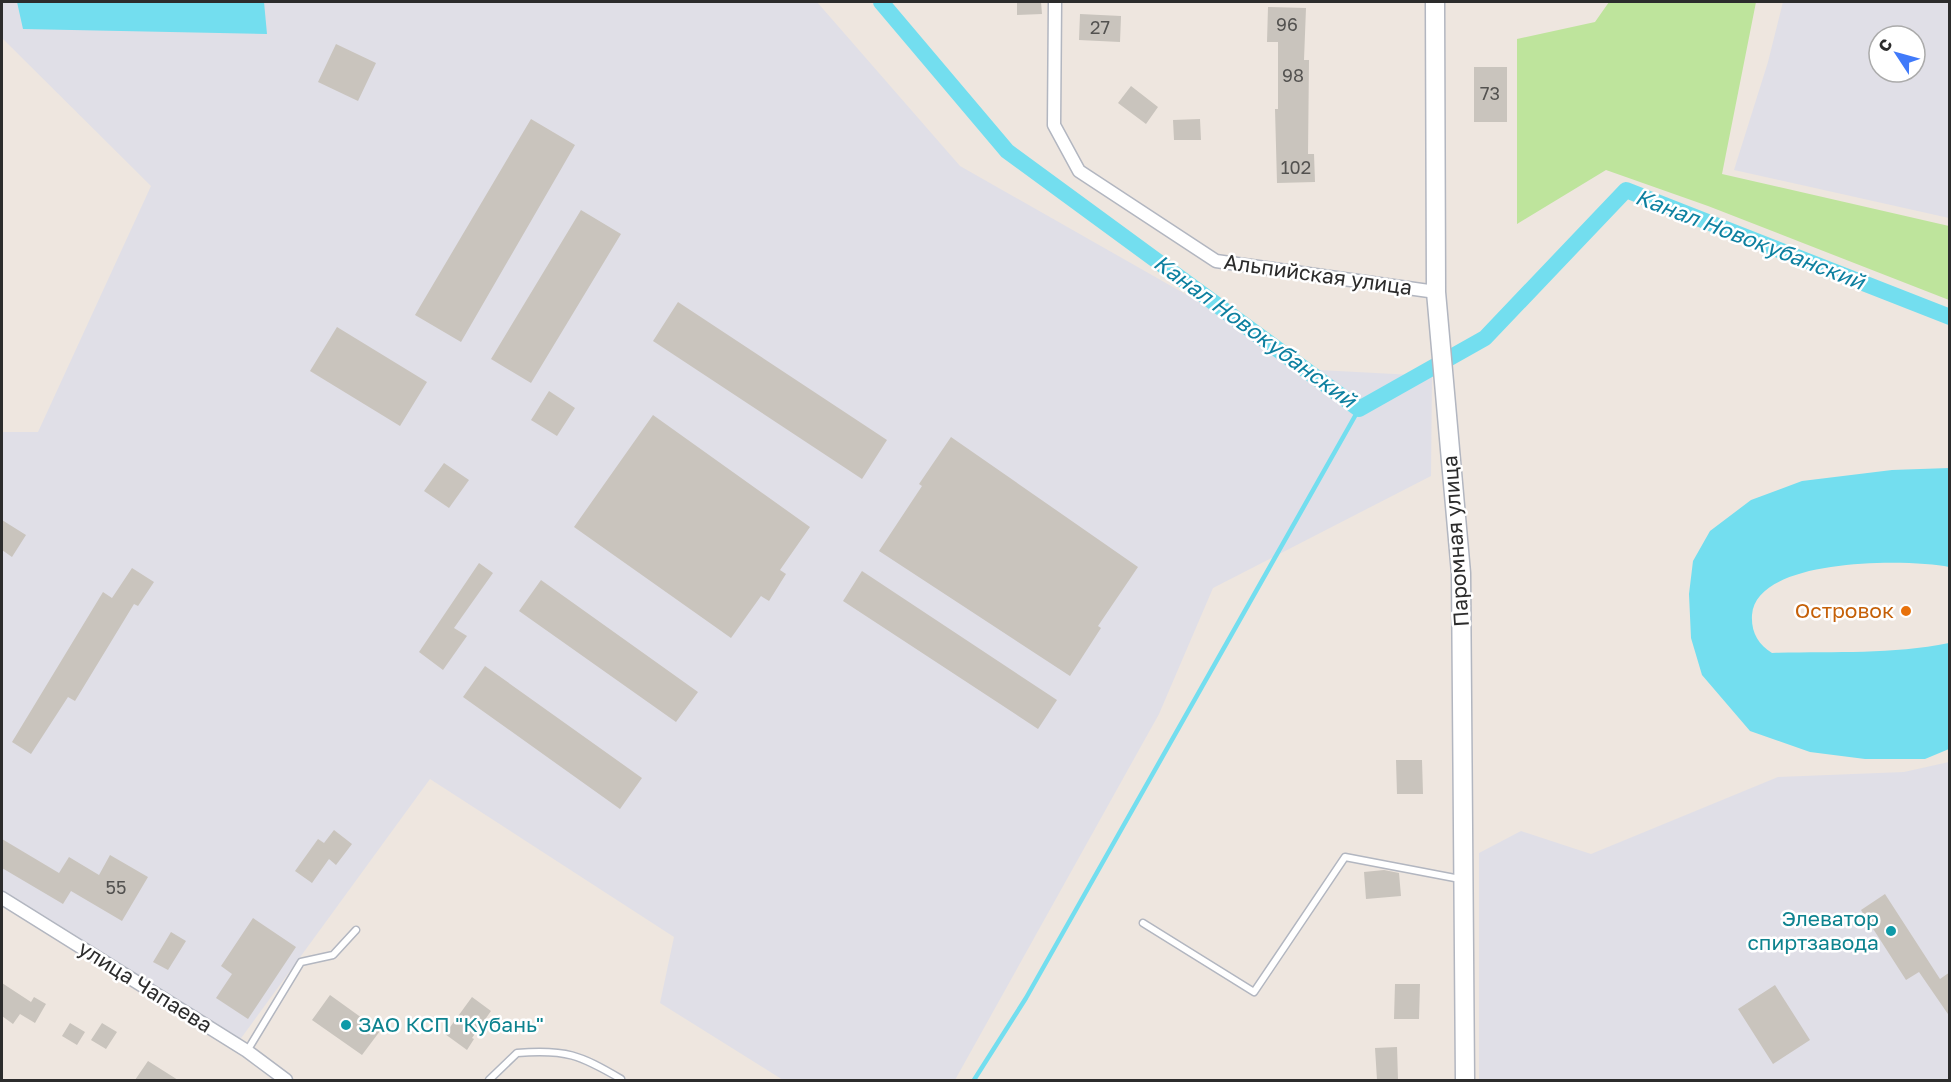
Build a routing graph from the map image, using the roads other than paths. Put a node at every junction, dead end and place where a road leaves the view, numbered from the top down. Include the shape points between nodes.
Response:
1 (1055, 2) edge
2 (1435, 2) edge
3 (1436, 292) junction
4 (1463, 880) junction
5 (2, 898) edge
6 (1143, 923) dead end
7 (356, 930) dead end
8 (247, 1051) junction
9 (621, 1079) dead end
10 (286, 1080) edge
11 (489, 1080) edge
12 (1465, 1080) edge

1 - 3 street, Альпийская улица via 1054,125 1079,171 1216,261
2 - 3 main road, Паромная улица
3 - 4 main road, Паромная улица via 1461,573
4 - 6 lane via 1345,858 1254,992
4 - 12 main road, Паромная улица
5 - 8 street, улица Чапаева
7 - 8 lane via 333,955 301,962
8 - 10 street, улица Чапаева
9 - 11 lane via 588,1060 552,1050 517,1053

